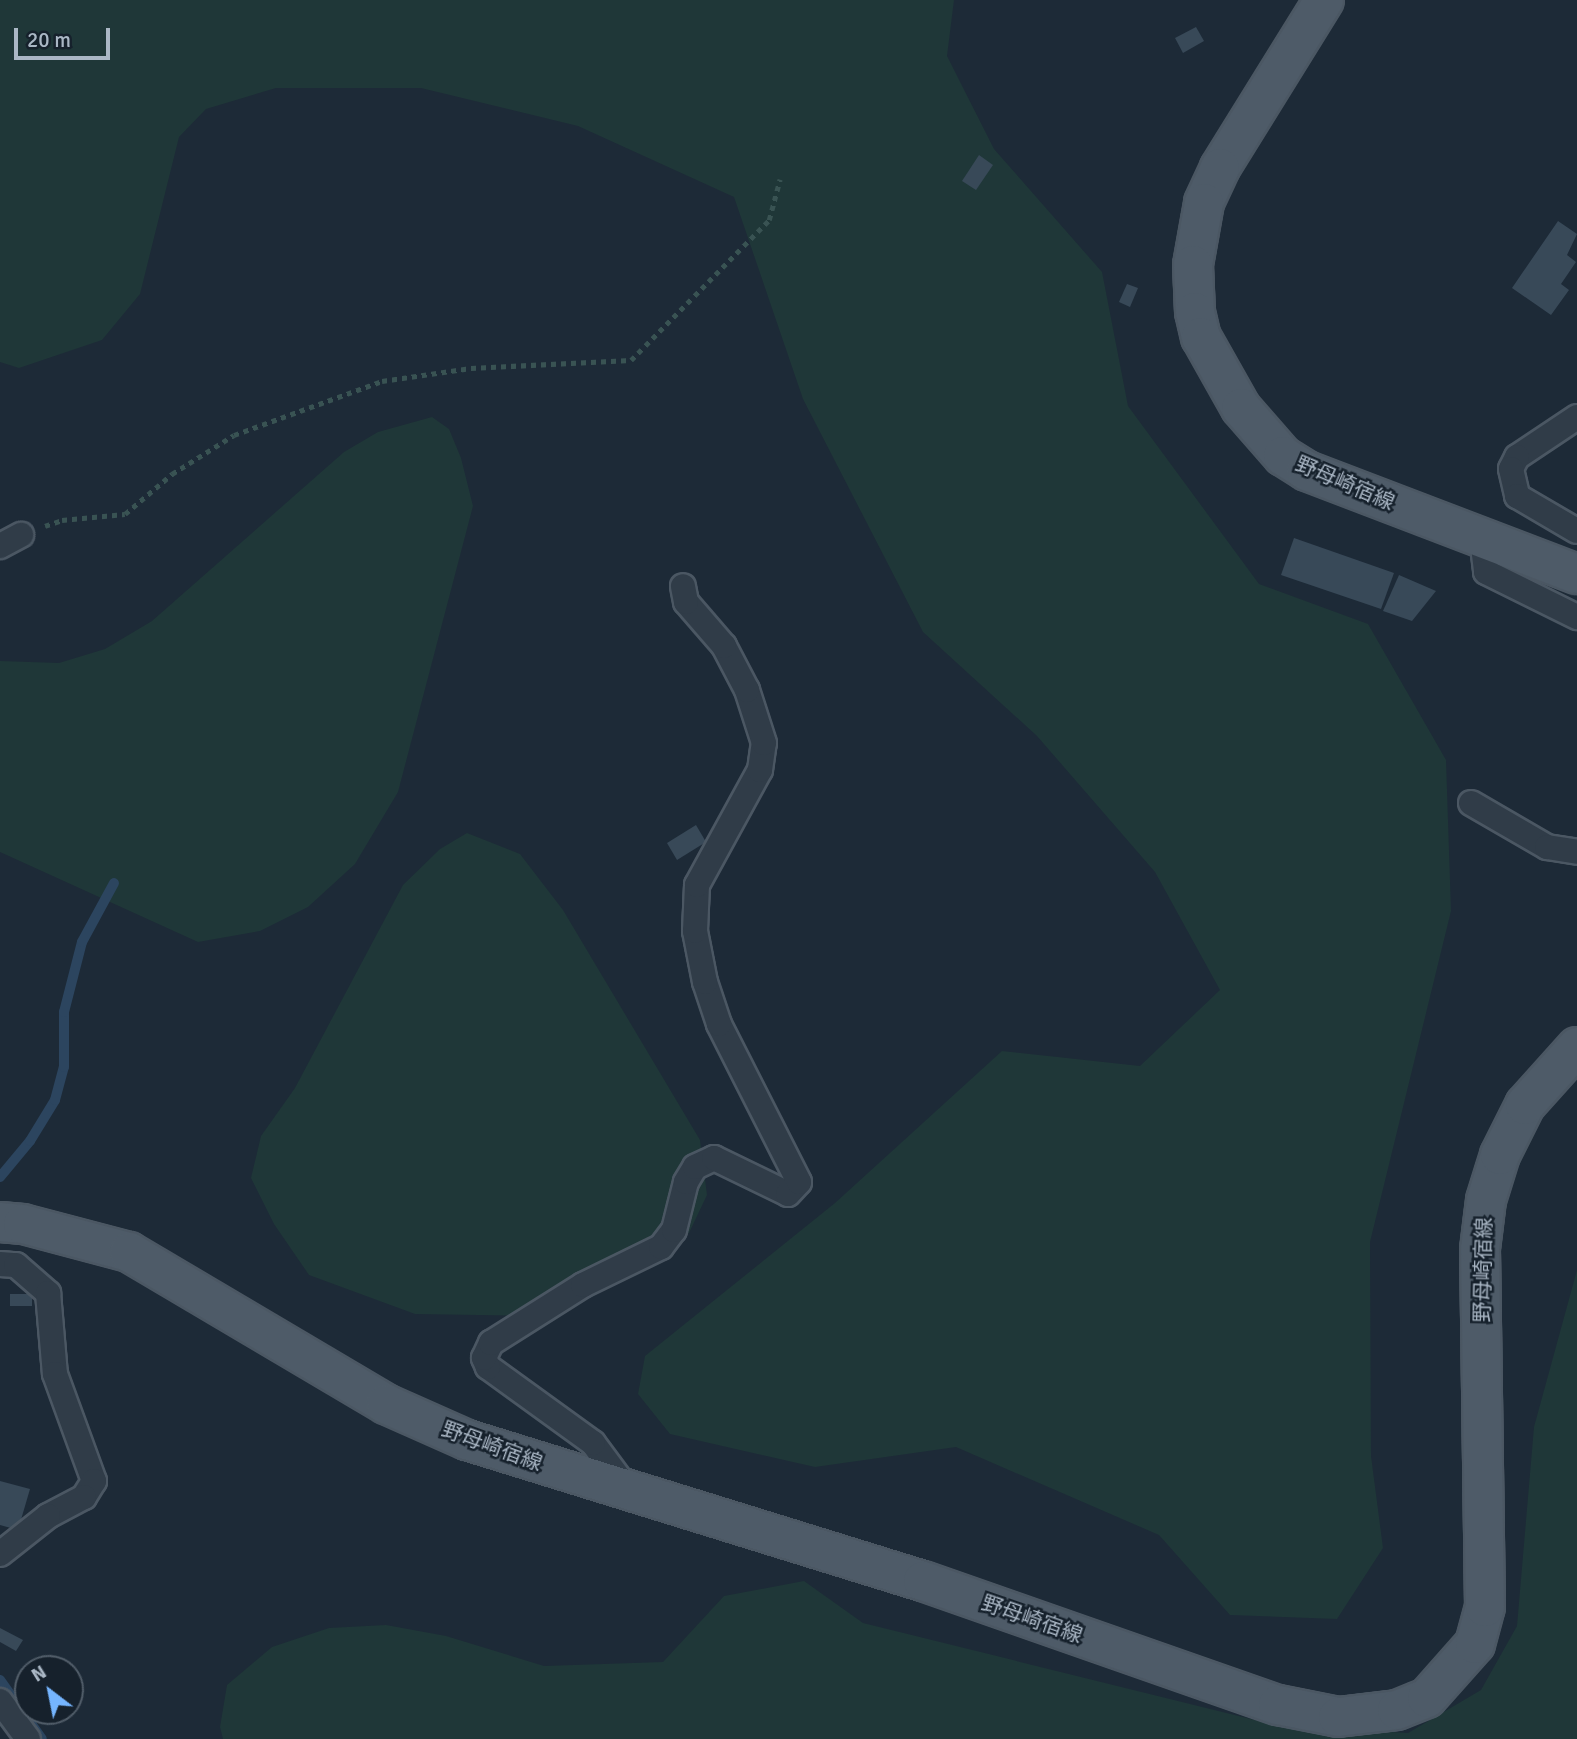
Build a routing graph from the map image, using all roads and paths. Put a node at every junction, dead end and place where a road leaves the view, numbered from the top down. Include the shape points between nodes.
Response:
1 (1324, 0) edge
2 (780, 179) dead end
3 (1577, 418) edge
4 (1577, 531) edge
5 (1482, 538) junction
6 (11, 541) edge
7 (1577, 574) edge
8 (683, 586) dead end
9 (1577, 617) edge
10 (1471, 803) dead end
11 (1577, 852) edge
12 (1577, 1047) edge
13 (0, 1222) edge
14 (0, 1264) edge
15 (630, 1492) junction
16 (0, 1554) edge
17 (0, 1701) edge
18 (28, 1739) edge

1 - 5 main road, 野母崎宿線 via 1220,168 1204,203 1193,265 1201,337 1241,408 1283,456 1307,471
2 - 6 path via 769,220 631,360 471,368 382,381 234,435 172,474 125,514 62,520
3 - 4 street via 1517,457 1511,469 1517,496
5 - 7 main road, 野母崎宿線
5 - 9 street via 1486,572
8 - 15 street via 686,602 724,646 764,743 760,770 696,885 695,931 719,1024 799,1182 789,1194 774,1191 714,1158 695,1167 686,1182 674,1230 661,1247 571,1293 491,1343 484,1358 503,1381 593,1443
10 - 11 street via 1547,847
12 - 15 main road, 野母崎宿線 via 1525,1105 1500,1155 1486,1200 1480,1249 1485,1607 1475,1644 1427,1698 1398,1710 1338,1717 1278,1705 923,1581
13 - 15 main road, 野母崎宿線 via 34,1226 130,1252 386,1404 467,1440
14 - 16 street via 16,1265 48,1293 55,1374 94,1481 84,1497 48,1516
17 - 18 street

